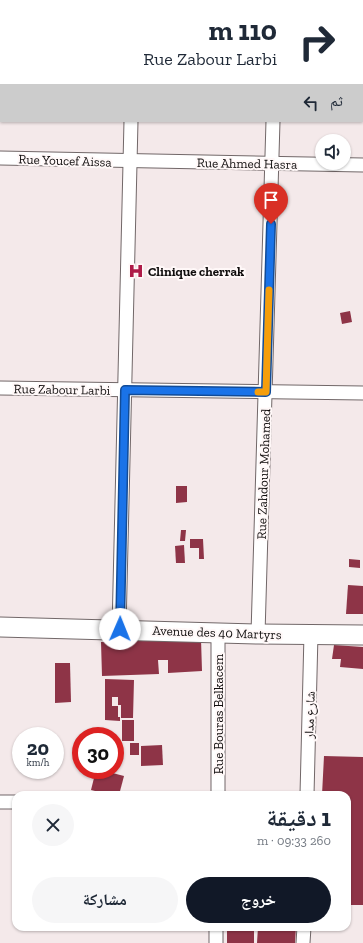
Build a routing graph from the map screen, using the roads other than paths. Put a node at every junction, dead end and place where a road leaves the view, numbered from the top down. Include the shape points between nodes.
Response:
1 (131, 122) edge
2 (273, 122) edge
3 (0, 158) edge
4 (130, 161) junction
5 (272, 163) junction
6 (363, 165) edge
7 (0, 388) edge
8 (125, 390) junction
9 (266, 392) junction
10 (363, 393) edge
11 (0, 627) edge
12 (120, 629) junction
13 (218, 632) junction
14 (258, 634) junction
15 (311, 634) junction
16 (363, 635) edge
17 (218, 791) edge
18 (307, 791) edge
19 (0, 802) edge
20 (12, 802) edge
21 (216, 931) edge
22 (304, 931) edge
23 (216, 943) edge
24 (304, 943) edge

1 - 4 street
2 - 5 street, Rue Zahdour Mohamed
3 - 4 street, Rue Youcef Aissa
4 - 5 street, Rue Ahmed Hasra
4 - 8 street
5 - 6 street, Rue Ahmed Hasra
5 - 9 street, Rue Zahdour Mohamed
7 - 8 street, Rue Zabour Larbi
8 - 9 street, Rue Zabour Larbi
8 - 12 street
9 - 10 street, Rue Zabour Larbi
9 - 14 street, Rue Zahdour Mohamed
11 - 12 main road, Avenue des 40 Martyrs
12 - 13 main road, Avenue des 40 Martyrs
13 - 14 main road, Avenue des 40 Martyrs
13 - 17 street, Rue Bouras Belkacem
14 - 15 main road, Avenue des 40 Martyrs
15 - 16 main road, Avenue des 40 Martyrs
15 - 18 street, شارع مدار
19 - 20 street
21 - 23 street
22 - 24 street

